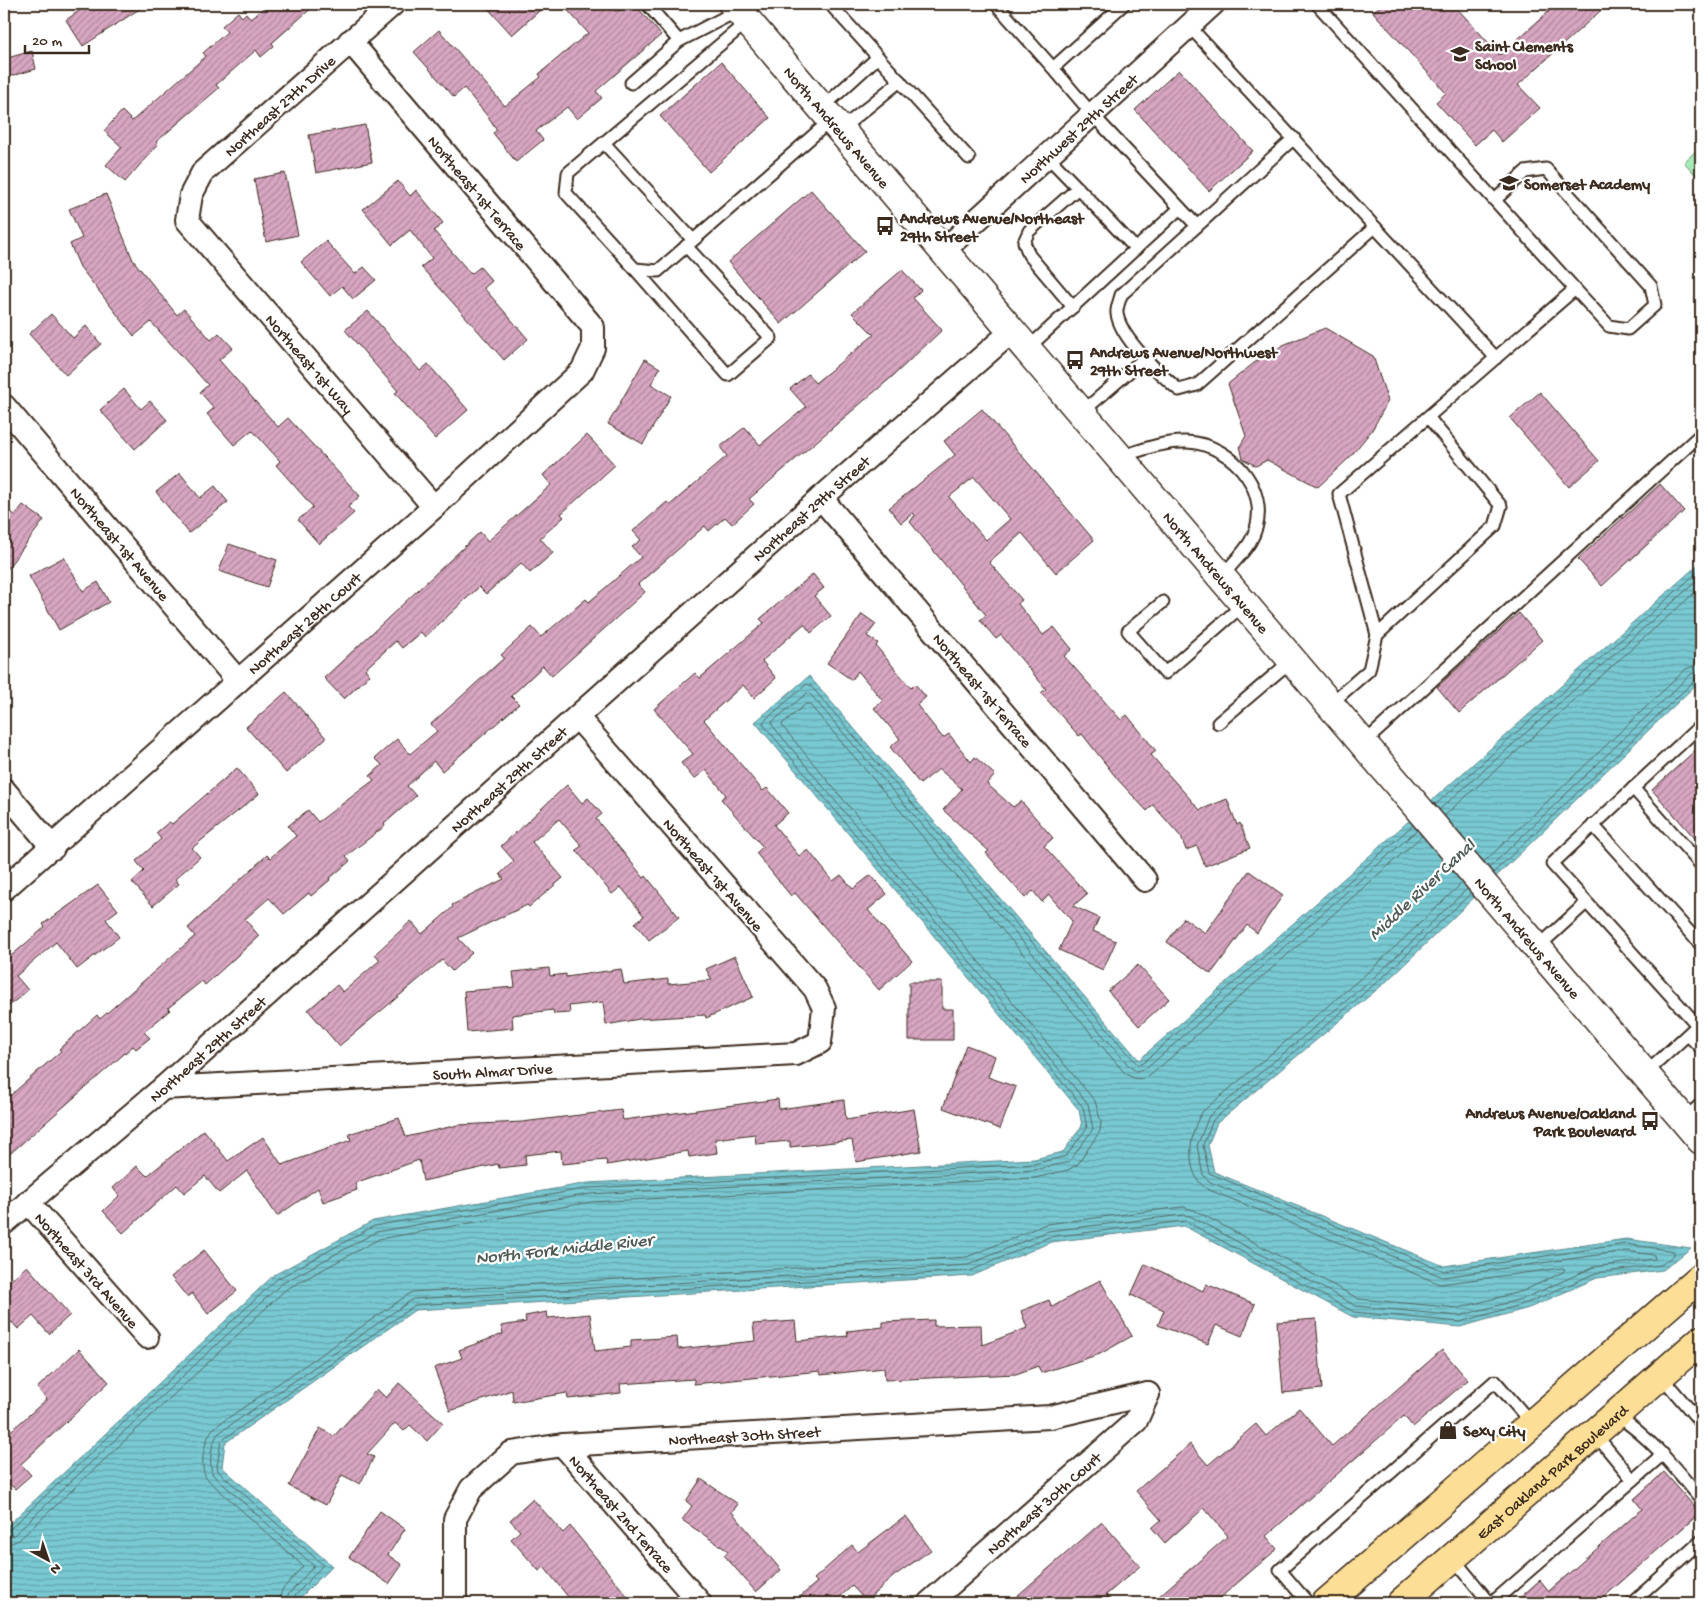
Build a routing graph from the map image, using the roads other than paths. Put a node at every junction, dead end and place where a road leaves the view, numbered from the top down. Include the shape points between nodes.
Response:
1 (393, 4) edge
2 (647, 4) edge
3 (830, 4) edge
4 (996, 4) edge
5 (1124, 4) edge
6 (1213, 4) edge
7 (1317, 4) edge
8 (741, 10) edge
9 (1190, 26) junction
10 (350, 41) junction
11 (679, 41) junction
12 (878, 57) junction
13 (1053, 68) junction
14 (900, 81) junction
15 (632, 83) dead end
16 (1092, 114) junction
17 (831, 119) junction
18 (1294, 138) junction
19 (604, 143) junction
20 (1047, 156) junction
21 (969, 158) dead end
22 (1078, 188) junction
23 (1495, 200) junction
24 (1180, 208) junction
25 (188, 220) joint
26 (1197, 226) junction
27 (1375, 227) junction
28 (690, 243) junction
29 (1136, 249) junction
30 (942, 252) junction
31 (635, 269) junction
32 (1575, 289) junction
33 (1073, 307) junction
34 (1019, 341) junction
35 (593, 348) joint
36 (1146, 357) junction
37 (1496, 358) junction
38 (4, 406) edge
39 (1081, 413) junction
40 (1428, 416) junction
41 (1701, 434) edge
42 (1118, 457) junction
43 (821, 498) junction
44 (434, 507) junction
45 (1220, 577) junction
46 (1162, 602) dead end
47 (1244, 604) junction
48 (1377, 635) junction
49 (1292, 660) junction
50 (238, 681) junction
51 (1330, 704) junction
52 (577, 717) junction
53 (1218, 723) dead end
54 (1701, 725) edge
55 (1364, 743) junction
56 (1633, 788) junction
57 (4, 790) edge
58 (1593, 825) junction
59 (53, 848) junction
60 (1701, 865) edge
61 (1145, 880) dead end
62 (4, 889) edge
63 (1586, 904) junction
64 (1701, 945) edge
65 (1538, 947) junction
66 (1700, 1024) edge
67 (1688, 1035) junction
68 (820, 1042) joint
69 (1701, 1048) edge
70 (1645, 1074) junction
71 (163, 1088) junction
72 (1696, 1121) edge
73 (28, 1202) junction
74 (4, 1223) edge
75 (1701, 1277) edge
76 (147, 1337) dead end
77 (1701, 1340) edge
78 (1660, 1376) junction
79 (1148, 1394) joint
80 (1616, 1414) junction
81 (1701, 1423) edge
82 (1532, 1424) junction
83 (1595, 1434) junction
84 (563, 1445) junction
85 (1663, 1454) junction
86 (1633, 1480) junction
87 (1701, 1499) edge
88 (1701, 1541) edge
89 (1453, 1558) junction
90 (1325, 1602) edge
91 (455, 1603) edge
92 (700, 1603) edge
93 (929, 1603) edge
94 (1401, 1603) edge
95 (1491, 1603) edge
96 (1632, 1603) edge

1 - 10 street, Northeast 27th Drive
2 - 11 lane
3 - 12 lane
4 - 13 lane
5 - 13 lane
6 - 9 street, Northwest 29th Street
7 - 23 lane
8 - 11 lane
8 - 17 main road, North Andrews Avenue
8 - 19 lane
9 - 16 street, Northwest 29th Street
9 - 18 lane
10 - 25 street, Northeast 27th Drive via 203,172 191,195
10 - 35 street, Northeast 1st Terrace via 593,327
11 - 15 lane
12 - 14 lane
12 - 17 lane
13 - 16 lane
14 - 17 lane
14 - 21 lane
16 - 20 street, Northwest 29th Street
16 - 24 lane
17 - 28 lane
17 - 30 main road, North Andrews Avenue
18 - 26 lane
18 - 27 lane
19 - 28 lane
19 - 31 lane via 568,172 566,193
20 - 22 lane
20 - 30 street, Northwest 29th Street
22 - 29 lane
22 - 33 lane via 1029,232 1024,242 1029,255
23 - 32 lane
23 - 32 lane via 1525,172 1546,170 1652,286 1655,305 1628,329 1609,326
24 - 26 lane
24 - 29 lane
25 - 44 street, Northeast 1st Way
26 - 36 lane via 1121,295 1116,313 1124,333
27 - 36 lane via 1198,385 1179,390
27 - 37 lane
28 - 31 lane via 658,271
28 - 31 lane via 771,338 728,375
29 - 33 lane
30 - 34 main road, North Andrews Avenue
32 - 37 lane
33 - 34 lane
34 - 39 main road, North Andrews Avenue
34 - 43 street, Northeast 29th Street
35 - 44 street, Northeast 28th Court via 582,371
36 - 39 lane
37 - 40 lane
38 - 50 street, Northeast 1st Avenue
39 - 42 main road, North Andrews Avenue
40 - 48 lane via 1338,494
40 - 48 lane via 1501,506 1494,526
41 - 55 lane
42 - 45 main road, North Andrews Avenue
42 - 45 lane via 1166,443 1187,442 1211,447 1229,457 1245,472 1256,492 1258,518 1251,542
43 - 52 street, Northeast 29th Street
43 - 61 street, Northeast 1st Terrace
44 - 50 street, Northeast 28th Court
45 - 47 main road, North Andrews Avenue
46 - 47 lane via 1128,631 1165,673
47 - 49 main road, North Andrews Avenue
48 - 51 lane via 1369,670
49 - 51 main road, North Andrews Avenue
49 - 53 lane
50 - 59 street, Northeast 28th Court
51 - 55 main road, North Andrews Avenue
52 - 68 street, Northeast 1st Avenue via 814,989 824,1008
52 - 71 street, Northeast 29th Street
54 - 56 lane
55 - 65 main road, North Andrews Avenue
56 - 58 lane
56 - 60 lane
57 - 59 street
58 - 63 lane via 1552,864
58 - 64 lane
59 - 62 street, Northeast 28th Court
63 - 65 lane
63 - 66 lane
65 - 70 main road, North Andrews Avenue
66 - 67 lane
67 - 69 lane
67 - 70 lane
68 - 71 street, South Almar Drive via 796,1054
70 - 72 main road, North Andrews Avenue
71 - 73 street, Northeast 29th Street
73 - 74 street, Northeast 29th Street
73 - 76 street, Northeast 3rd Avenue
75 - 82 main road
77 - 78 main road, East Oakland Park Boulevard
78 - 80 main road, East Oakland Park Boulevard
78 - 81 lane
79 - 84 street, Northeast 30th Street via 1050,1417
79 - 93 street, Northeast 30th Court via 1136,1421
80 - 83 main road, East Oakland Park Boulevard
80 - 85 lane via 1640,1431
82 - 90 main road
82 - 90 lane via 1495,1381 1280,1570
83 - 86 lane
83 - 89 main road, East Oakland Park Boulevard
84 - 91 street, Northeast 30th Street via 511,1453 471,1489 455,1519
84 - 92 street, Northeast 2nd Terrace
85 - 86 lane
85 - 87 lane
86 - 95 lane
88 - 96 lane
89 - 94 main road, East Oakland Park Boulevard
89 - 95 lane

